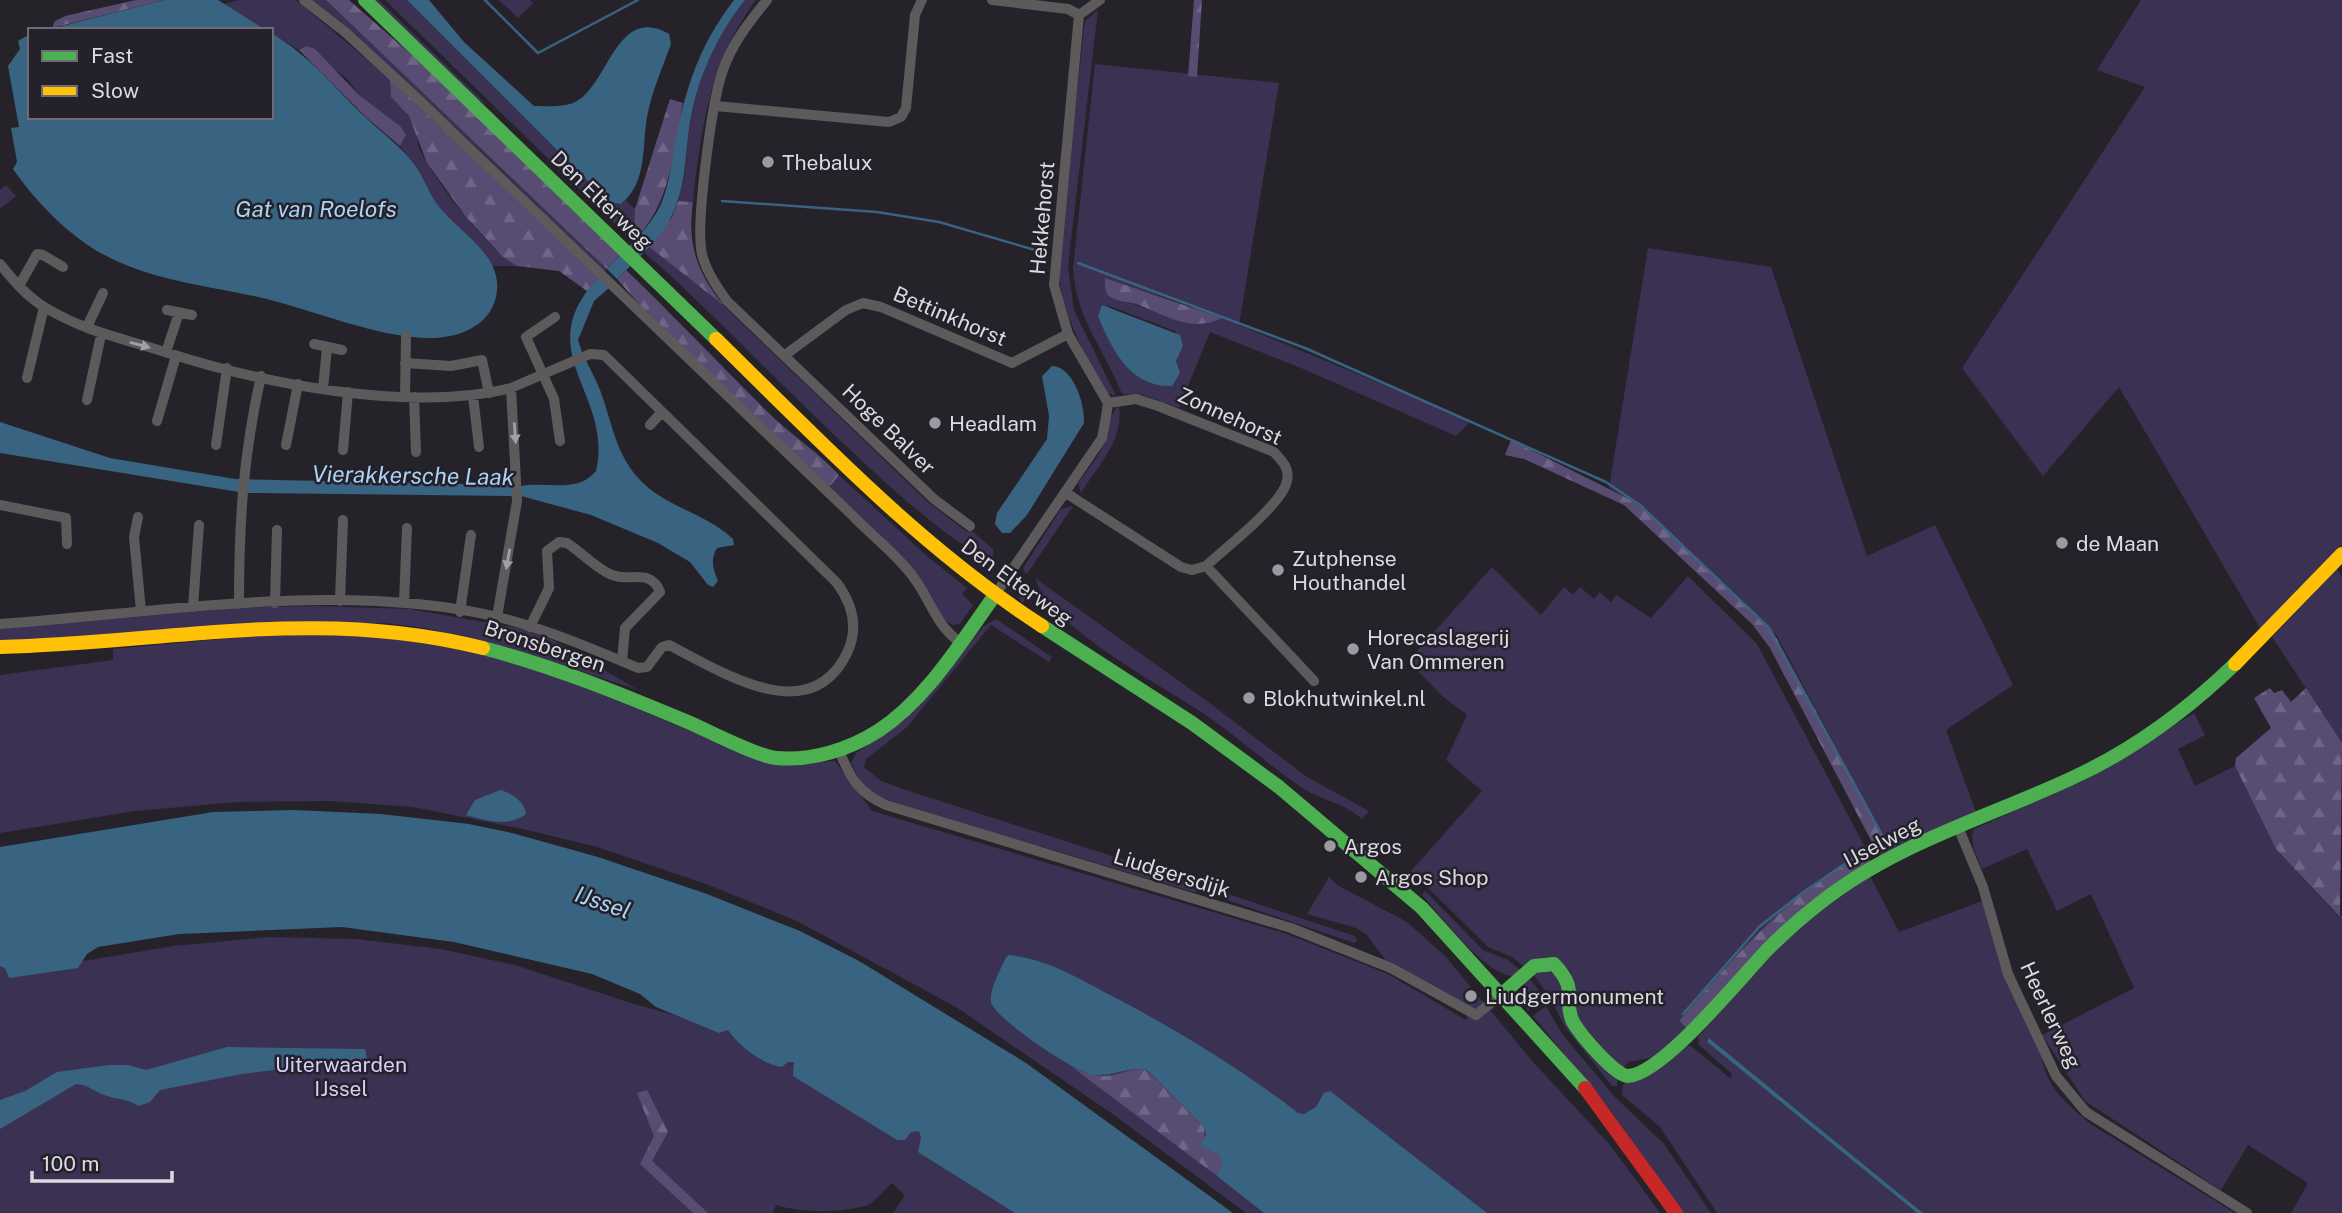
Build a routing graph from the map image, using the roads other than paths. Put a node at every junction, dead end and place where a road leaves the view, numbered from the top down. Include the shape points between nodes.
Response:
1 (304, 0) edge
2 (355, 0) edge
3 (365, 0) edge
4 (767, 0) edge
5 (922, 0) edge
6 (992, 0) edge
7 (1100, 0) edge
8 (1079, 15) junction
9 (433, 66) junction
10 (716, 106) junction
11 (0, 264) edge
12 (63, 267) dead end
13 (19, 286) junction
14 (103, 293) dead end
15 (44, 307) junction
16 (167, 310) dead end
17 (179, 313) junction
18 (192, 315) dead end
19 (555, 317) dead end
20 (87, 327) junction
21 (1068, 334) junction
22 (101, 335) junction
23 (406, 336) dead end
24 (314, 344) dead end
25 (327, 348) junction
26 (342, 350) dead end
27 (171, 354) junction
28 (785, 355) junction
29 (405, 363) junction
30 (228, 368) junction
31 (545, 375) junction
32 (261, 376) junction
33 (27, 378) dead end
34 (298, 384) junction
35 (323, 388) junction
36 (512, 388) junction
37 (348, 392) junction
38 (489, 393) junction
39 (473, 396) junction
40 (410, 397) junction
41 (87, 400) dead end
42 (1108, 403) junction
43 (661, 413) junction
44 (157, 421) dead end
45 (650, 425) dead end
46 (560, 440) dead end
47 (216, 445) dead end
48 (286, 445) dead end
49 (479, 447) dead end
50 (342, 450) dead end
51 (416, 452) dead end
52 (1066, 493) junction
53 (0, 505) edge
54 (138, 517) dead end
55 (343, 520) dead end
56 (198, 525) dead end
57 (970, 526) dead end
58 (407, 528) dead end
59 (277, 530) dead end
60 (471, 535) dead end
61 (67, 544) dead end
62 (2342, 554) edge
63 (1206, 566) junction
64 (995, 595) junction
65 (340, 601) junction
66 (275, 603) junction
67 (404, 603) junction
68 (239, 604) junction
69 (193, 607) junction
70 (141, 611) junction
71 (460, 612) junction
72 (497, 617) junction
73 (0, 624) edge
74 (530, 626) junction
75 (961, 643) junction
76 (0, 647) edge
77 (622, 662) junction
78 (1314, 681) dead end
79 (840, 753) junction
80 (1958, 827) junction
81 (1501, 995) junction
82 (1676, 1213) edge
83 (2247, 1213) edge

1 - 75 street via 421,101 853,516 914,578 937,620
2 - 9 street, Den Elterweg
3 - 9 street, Den Elterweg
4 - 10 street, Hoge Balver via 742,31 722,73
5 - 10 street via 915,15 906,108 901,117 889,122
6 - 8 street via 1068,9
7 - 8 street
8 - 21 street, Hekkehorst via 1054,270
9 - 64 street, Den Elterweg via 884,502
10 - 28 street, Hoge Balver via 700,233 702,255 727,301
11 - 13 street, Bronsbergen
12 - 13 street via 37,254
13 - 15 street, Bronsbergen
14 - 20 street
15 - 20 street, Bronsbergen
15 - 33 street
16 - 17 street
17 - 18 street
17 - 27 street
19 - 31 street via 526,337
20 - 22 street, Bronsbergen
21 - 28 street, Bettinkhorst via 1012,363 863,303 846,310
21 - 42 street, Hekkehorst
22 -> 27 street, Bronsbergen
22 - 41 street
23 - 29 street
24 - 25 street
25 - 26 street
25 - 35 street
27 - 30 street, Bronsbergen
27 - 44 street
28 - 57 street, Hoge Balver via 933,499
29 - 38 street via 451,366 482,360
29 - 40 street
30 - 32 street, Bronsbergen
30 - 47 street
31 - 36 street, Bronsbergen
31 - 43 street, Bronsbergen via 590,354 604,355
31 - 46 street via 557,408
32 - 34 street, Bronsbergen
32 - 68 street via 243,473
34 - 35 street, Bronsbergen
34 - 48 street
35 - 37 street, Bronsbergen
36 - 38 street, Bronsbergen
36 -> 72 street, Bronsbergen via 517,501
37 - 40 street, Bronsbergen
37 - 50 street
38 - 39 street, Bronsbergen
39 - 40 street, Bronsbergen
39 - 49 street
40 - 51 street
42 - 52 street via 1102,438
42 - 63 street, Zonnehorst via 1136,399 1158,405 1274,452 1286,465 1287,482 1276,500
43 - 45 street
43 - 77 street, Bronsbergen via 837,583 852,609 852,642 838,670 819,685 795,693 768,690 669,645 662,646 643,669
52 - 63 street via 1181,567
52 - 64 street
53 - 61 street via 66,519
54 - 70 street via 134,537
55 - 65 street
56 - 69 street
58 - 67 street
59 - 66 street
60 - 71 street, Bronsbergen
62 - 80 street, IJselweg via 2228,673 2165,724 2083,773
63 - 78 street
64 - 75 street, Bronsbergen
64 - 81 street, Den Elterweg via 1192,723 1321,820 1422,908
65 - 66 street, Bronsbergen
65 - 67 street, Bronsbergen
66 - 68 street, Bronsbergen
67 - 71 street, Bronsbergen
68 - 69 street, Bronsbergen
69 - 70 street, Bronsbergen
70 - 73 street, Bronsbergen
71 - 72 street, Bronsbergen
72 - 74 street, Bronsbergen
74 - 77 street, Bronsbergen
74 - 77 street, Bronsbergen via 550,588 547,551 552,545 567,543 613,576 636,575 658,585 660,592 625,628
75 - 79 street, Bronsbergen via 896,720 866,742
76 - 79 street, Bronsbergen via 239,628 337,626 410,632 517,655 774,758
79 - 81 street, Liudgersdijk via 855,785 886,805 1291,928 1391,968 1476,1015
80 - 81 street, IJselweg via 1879,864 1805,914 1691,1034 1637,1074 1615,1072 1573,1021 1567,979 1555,964 1534,966
80 - 83 street, Heerlerweg via 1983,887 2008,974 2056,1076 2086,1112
81 - 82 street, Den Elterweg via 1595,1102

